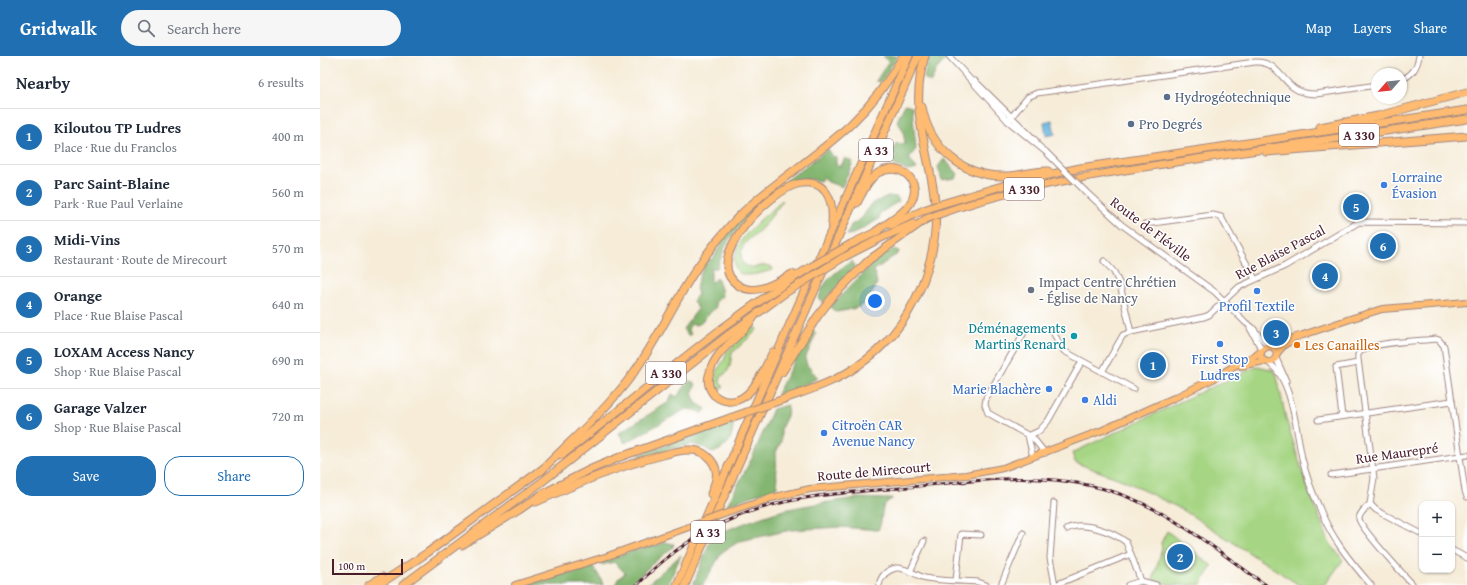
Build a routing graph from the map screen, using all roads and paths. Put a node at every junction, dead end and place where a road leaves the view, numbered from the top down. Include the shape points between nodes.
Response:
1 (903, 56) edge
2 (909, 56) edge
3 (918, 56) edge
4 (925, 56) edge
5 (949, 56) edge
6 (1260, 56) edge
7 (1419, 56) edge
8 (1260, 62) junction
9 (1407, 77) edge
10 (1371, 86) edge
11 (918, 87) junction
12 (1467, 92) edge
13 (1467, 110) edge
14 (1010, 119) junction
15 (1467, 119) edge
16 (1467, 136) edge
17 (1272, 139) junction
18 (1251, 151) junction
19 (1060, 172) junction
20 (926, 219) junction
21 (1467, 223) edge
22 (1145, 224) dead end
23 (832, 228) junction
24 (875, 232) junction
25 (835, 243) junction
26 (1104, 261) dead end
27 (794, 275) junction
28 (1255, 279) junction
29 (1224, 300) junction
30 (1467, 302) edge
31 (756, 314) junction
32 (1246, 322) junction
33 (788, 328) junction
34 (1024, 331) dead end
35 (1131, 332) junction
36 (1054, 334) dead end
37 (1303, 335) junction
38 (1269, 346) junction
39 (1261, 351) junction
40 (1276, 355) junction
41 (1082, 361) junction
42 (1267, 362) junction
43 (1358, 363) junction
44 (1230, 370) junction
45 (1102, 372) junction
46 (1134, 389) dead end
47 (1287, 390) junction
48 (769, 391) junction
49 (1452, 401) junction
50 (1366, 414) junction
51 (1342, 416) junction
52 (1318, 420) dead end
53 (1028, 436) junction
54 (1045, 453) junction
55 (1467, 455) edge
56 (1460, 456) junction
57 (1033, 458) junction
58 (1373, 469) junction
59 (541, 471) junction
60 (1332, 475) dead end
61 (1467, 497) edge
62 (1054, 503) dead end
63 (1370, 504) junction
64 (519, 510) junction
65 (707, 515) junction
66 (1067, 529) dead end
67 (1419, 532) edge
68 (1023, 533) dead end
69 (981, 535) dead end
70 (924, 541) dead end
71 (1455, 552) edge
72 (426, 553) junction
73 (1131, 554) junction
74 (1467, 558) edge
75 (428, 567) junction
76 (910, 572) junction
77 (956, 580) junction
78 (1141, 581) junction
79 (369, 585) edge
80 (378, 585) edge
81 (403, 585) edge
82 (515, 585) edge
83 (677, 585) edge
84 (685, 585) edge
85 (879, 585) edge
86 (986, 585) edge
87 (1001, 585) edge
88 (1055, 585) edge
89 (1128, 585) edge
90 (1156, 585) edge
91 (1371, 585) edge
92 (1413, 585) edge

1 - 59 highway via 888,83 852,124 767,190 728,227 705,255 656,339 624,387
2 - 23 highway, A 33
3 - 25 highway, A 33
4 - 11 highway
5 - 14 street, Route de Fléville
6 - 8 street
7 - 9 street via 1414,70
8 - 10 street via 1276,69 1295,88 1308,94
8 - 14 street via 1037,93 1028,97
11 - 19 highway via 925,119 933,138 947,154 962,165 985,174 1000,176
11 - 64 highway, bridge via 918,110 936,210 933,240 923,282 903,321 882,346 856,367 826,383 620,457 542,494
12 - 17 highway via 1378,116
13 - 17 highway, A 330
14 - 29 street, Route de Fléville, bridge via 1122,226 1204,282
15 - 18 highway, A 330
16 - 18 highway via 1273,152
17 - 19 highway, A 330
18 - 20 highway, A 330, bridge via 1044,184 984,199
19 - 24 highway, A 330, bridge via 938,205
20 - 31 highway, A 330, bridge via 844,257
20 - 48 highway via 869,260 834,295
21 - 28 street, Rue Blaise Pascal via 1359,222 1285,266
22 - 28 street via 1213,215 1221,217
23 - 27 highway via 833,209 824,190 813,184 796,184 760,210 740,232 729,251 728,271 735,283 743,288 756,289
23 - 33 highway, A 33
24 - 25 highway via 900,214 913,198 914,187 910,178 895,168 878,173 870,180
24 - 27 highway, A 330, bridge
25 - 48 highway, A 33
26 - 35 street via 1114,272 1120,285
27 - 59 highway, A 330
28 - 29 street, Rue Blaise Pascal via 1239,287
29 - 32 street, Route de Fléville
29 - 35 street, Rue Blaise Pascal via 1204,317
30 - 37 main road via 1382,309
31 - 33 highway via 749,326 718,356 710,371 710,389 721,399 733,401 742,398 751,390
31 - 75 highway, A 330 via 543,481
32 - 38 street, Route de Fléville
32 - 39 street, Route de Fléville
33 - 65 highway, A 33
34 - 53 street via 986,398 985,405 994,417
35 - 45 street via 1123,335
36 - 41 street via 1064,351
37 - 38 main road
37 - 40 main road via 1284,344
38 - 39 main road
38 - 40 main road via 1276,350
39 - 42 main road via 1260,356
39 - 44 main road, Route de Mirecourt
40 - 42 main road via 1272,362
40 - 47 street via 1285,375
41 - 45 street
41 - 53 street via 1048,421 1039,431
42 - 44 main road, Route de Mirecourt
42 - 47 street via 1278,371
43 - 49 street via 1361,351 1379,345 1439,340 1444,346
43 - 50 street
43 - 51 street via 1336,367
44 - 54 main road, Route de Mirecourt via 1103,430
45 - 46 street
47 - 91 street via 1303,461 1319,508 1337,544
48 - 84 highway, A 33
49 - 50 street
49 - 56 street
50 - 51 street
50 - 58 street
51 - 52 street
53 - 54 street via 1036,441
53 - 57 street
54 - 57 main road, Route de Mirecourt
55 - 56 street, Rue Maurepré
56 - 58 street, Rue Maurepré
56 - 61 street
57 - 82 main road, Route de Mirecourt, bridge via 1003,468 966,475 798,491
58 - 60 street, Rue Maurepré
58 - 63 street via 1374,486
59 - 72 highway, A 330
62 - 88 street via 1050,558
63 - 67 street via 1376,510
63 - 92 street via 1360,515 1361,523
64 - 65 highway via 592,477 682,450 693,450 711,460 716,468 716,479 707,503
64 - 75 highway
65 - 83 highway, A 33
66 - 73 street via 1072,526 1096,528 1126,542
68 - 87 street
69 - 77 street via 961,534
70 - 76 street
71 - 74 street
72 - 79 highway
72 - 80 highway, A 330
73 - 78 street
73 - 88 street
75 - 81 highway, A 330
76 - 77 street via 925,578
76 - 85 street via 899,568 892,569 882,577
77 - 86 street
78 - 89 street
78 - 90 street

